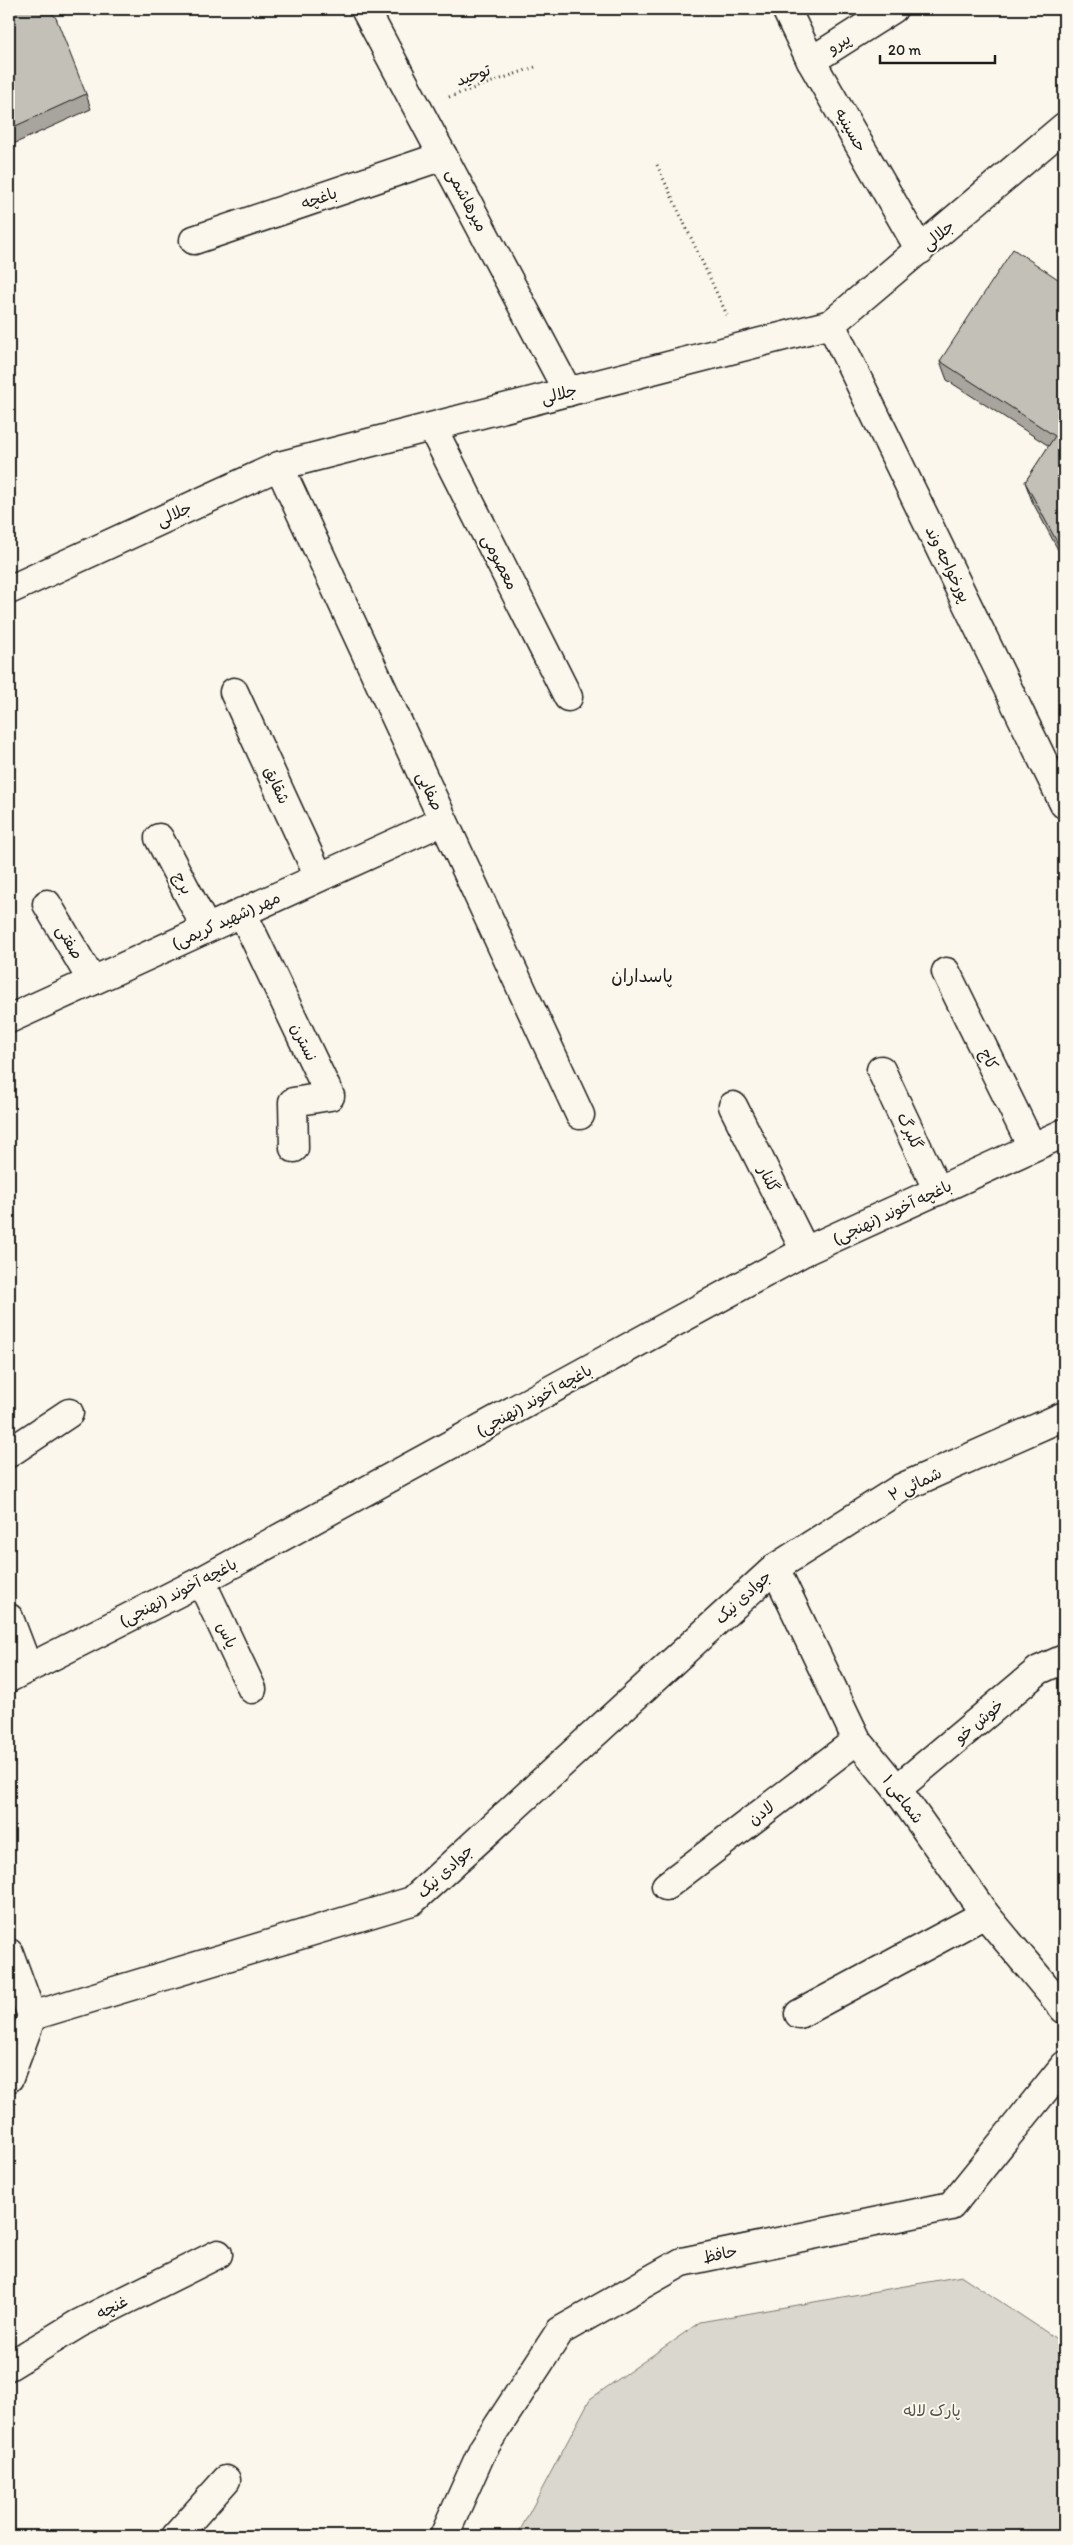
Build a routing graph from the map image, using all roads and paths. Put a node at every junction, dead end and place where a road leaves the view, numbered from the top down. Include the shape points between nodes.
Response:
1 (365, 9) edge
2 (786, 9) edge
3 (893, 9) edge
4 (811, 60) junction
5 (538, 66) dead end
6 (418, 108) junction
7 (1064, 127) edge
8 (443, 156) junction
9 (657, 165) dead end
10 (194, 240) dead end
11 (920, 250) junction
12 (831, 324) junction
13 (742, 348) junction
14 (568, 392) junction
15 (432, 427) junction
16 (279, 466) junction
17 (9, 590) edge
18 (234, 692) dead end
19 (568, 697) dead end
20 (1064, 804) edge
21 (443, 821) junction
22 (159, 838) dead end
23 (319, 877) junction
24 (47, 904) dead end
25 (242, 912) junction
26 (206, 928) junction
27 (946, 972) dead end
28 (92, 981) junction
29 (9, 1019) edge
30 (881, 1070) dead end
31 (733, 1106) dead end
32 (580, 1115) dead end
33 (1064, 1133) edge
34 (1032, 1147) junction
35 (294, 1148) dead end
36 (938, 1191) junction
37 (805, 1251) junction
38 (69, 1412) dead end
39 (1064, 1416) edge
40 (9, 1453) edge
41 (775, 1568) junction
42 (201, 1582) junction
43 (9, 1618) edge
44 (1064, 1659) edge
45 (18, 1673) edge
46 (252, 1689) dead end
47 (857, 1740) junction
48 (897, 1790) junction
49 (666, 1886) dead end
50 (985, 1914) junction
51 (9, 1953) edge
52 (1064, 2009) edge
53 (799, 2014) dead end
54 (32, 2016) junction
55 (1064, 2066) edge
56 (9, 2078) edge
57 (218, 2254) dead end
58 (9, 2366) edge
59 (226, 2480) dead end
60 (176, 2536) edge
61 (444, 2536) edge

1 - 6 street, میرهاشمی
2 - 4 street, حسینیه
3 - 4 street, پیرو
4 - 11 street, حسینیه
5 - 6 path, توحید
6 - 8 street, میرهاشمی
7 - 11 street, جلالی
8 - 10 street, باغچه
8 - 14 street, میرهاشمی
9 - 13 path
11 - 12 street, جلالی
12 - 13 street, جلالی
12 - 20 street, پورخواجه وند
13 - 14 street, جلالی
14 - 15 street, جلالی
15 - 16 street, جلالی
15 - 19 street, معصومی
16 - 17 street, جلالی
16 - 21 street, صفایی
18 - 23 street, شقایق
21 - 23 street, مهر (شهید کریمی)
21 - 32 street, صفایی
22 - 26 street, برج
23 - 25 street, مهر (شهید کریمی)
24 - 28 street, صفتی
25 - 26 street, مهر (شهید کریمی)
25 - 35 street, نسترن via 330,1096 293,1102
26 - 28 street, مهر (شهید کریمی)
27 - 34 street, کاج
28 - 29 street, مهر (شهید کریمی)
30 - 36 street, گلبرگ
31 - 37 street, گلنار
33 - 34 street, باغچه آخوند (نهنجی)
34 - 36 street, باغچه آخوند (نهنجی)
36 - 37 street, باغچه آخوند (نهنجی)
37 - 42 street, باغچه آخوند (نهنجی)
38 - 40 street
39 - 41 street, شمائی ۲ via 901,1488
41 - 47 street, شماعی ۱
41 - 54 street, جوادی نیک via 412,1901
42 - 45 street, باغچه آخوند (نهنجی)
42 - 46 street, یاس
43 - 45 street
44 - 48 street, خوش خو via 1039,1670
47 - 48 street, شماعی ۱
47 - 49 street, لادن
48 - 50 street, شماعی ۱
50 - 52 street, شماعی ۱
50 - 53 street
51 - 54 street
54 - 56 street
55 - 61 street, حافظ via 951,2206 682,2262 560,2331 483,2449
57 - 58 street, غنچه via 78,2324
59 - 60 street

